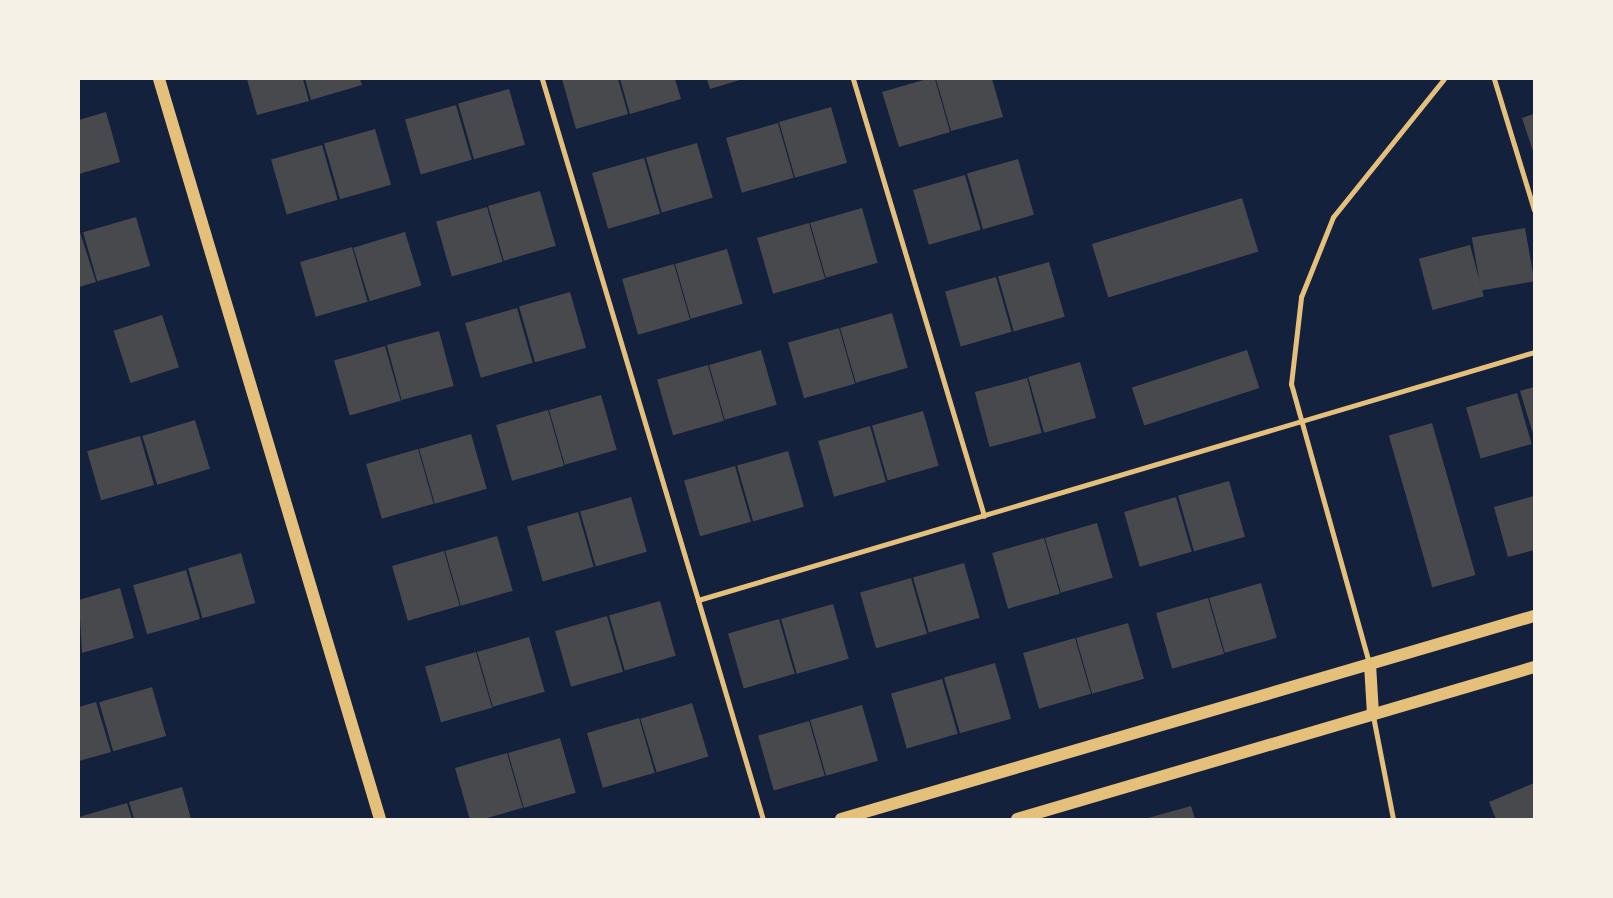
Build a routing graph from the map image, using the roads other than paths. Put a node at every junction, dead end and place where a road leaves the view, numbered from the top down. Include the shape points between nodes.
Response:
1 (159, 79) edge
2 (542, 79) edge
3 (853, 79) edge
4 (1444, 79) edge
5 (1494, 79) edge
6 (1534, 210) edge
7 (1534, 352) edge
8 (1301, 424) junction
9 (984, 516) junction
10 (698, 600) junction
11 (1534, 616) edge
12 (1370, 664) junction
13 (1534, 667) edge
14 (1373, 715) junction
15 (380, 819) edge
16 (762, 819) edge
17 (841, 819) edge
18 (1017, 819) edge
19 (1393, 819) edge

1 - 15 street
2 - 10 lane
3 - 9 lane
4 - 8 lane via 1333,217 1301,297 1291,384
5 - 6 lane
7 - 8 lane
8 - 9 lane
8 - 12 lane
9 - 10 lane
10 - 16 lane
11 - 12 street
12 - 14 street
12 - 17 street
13 - 14 street
14 - 18 street
14 - 19 lane

